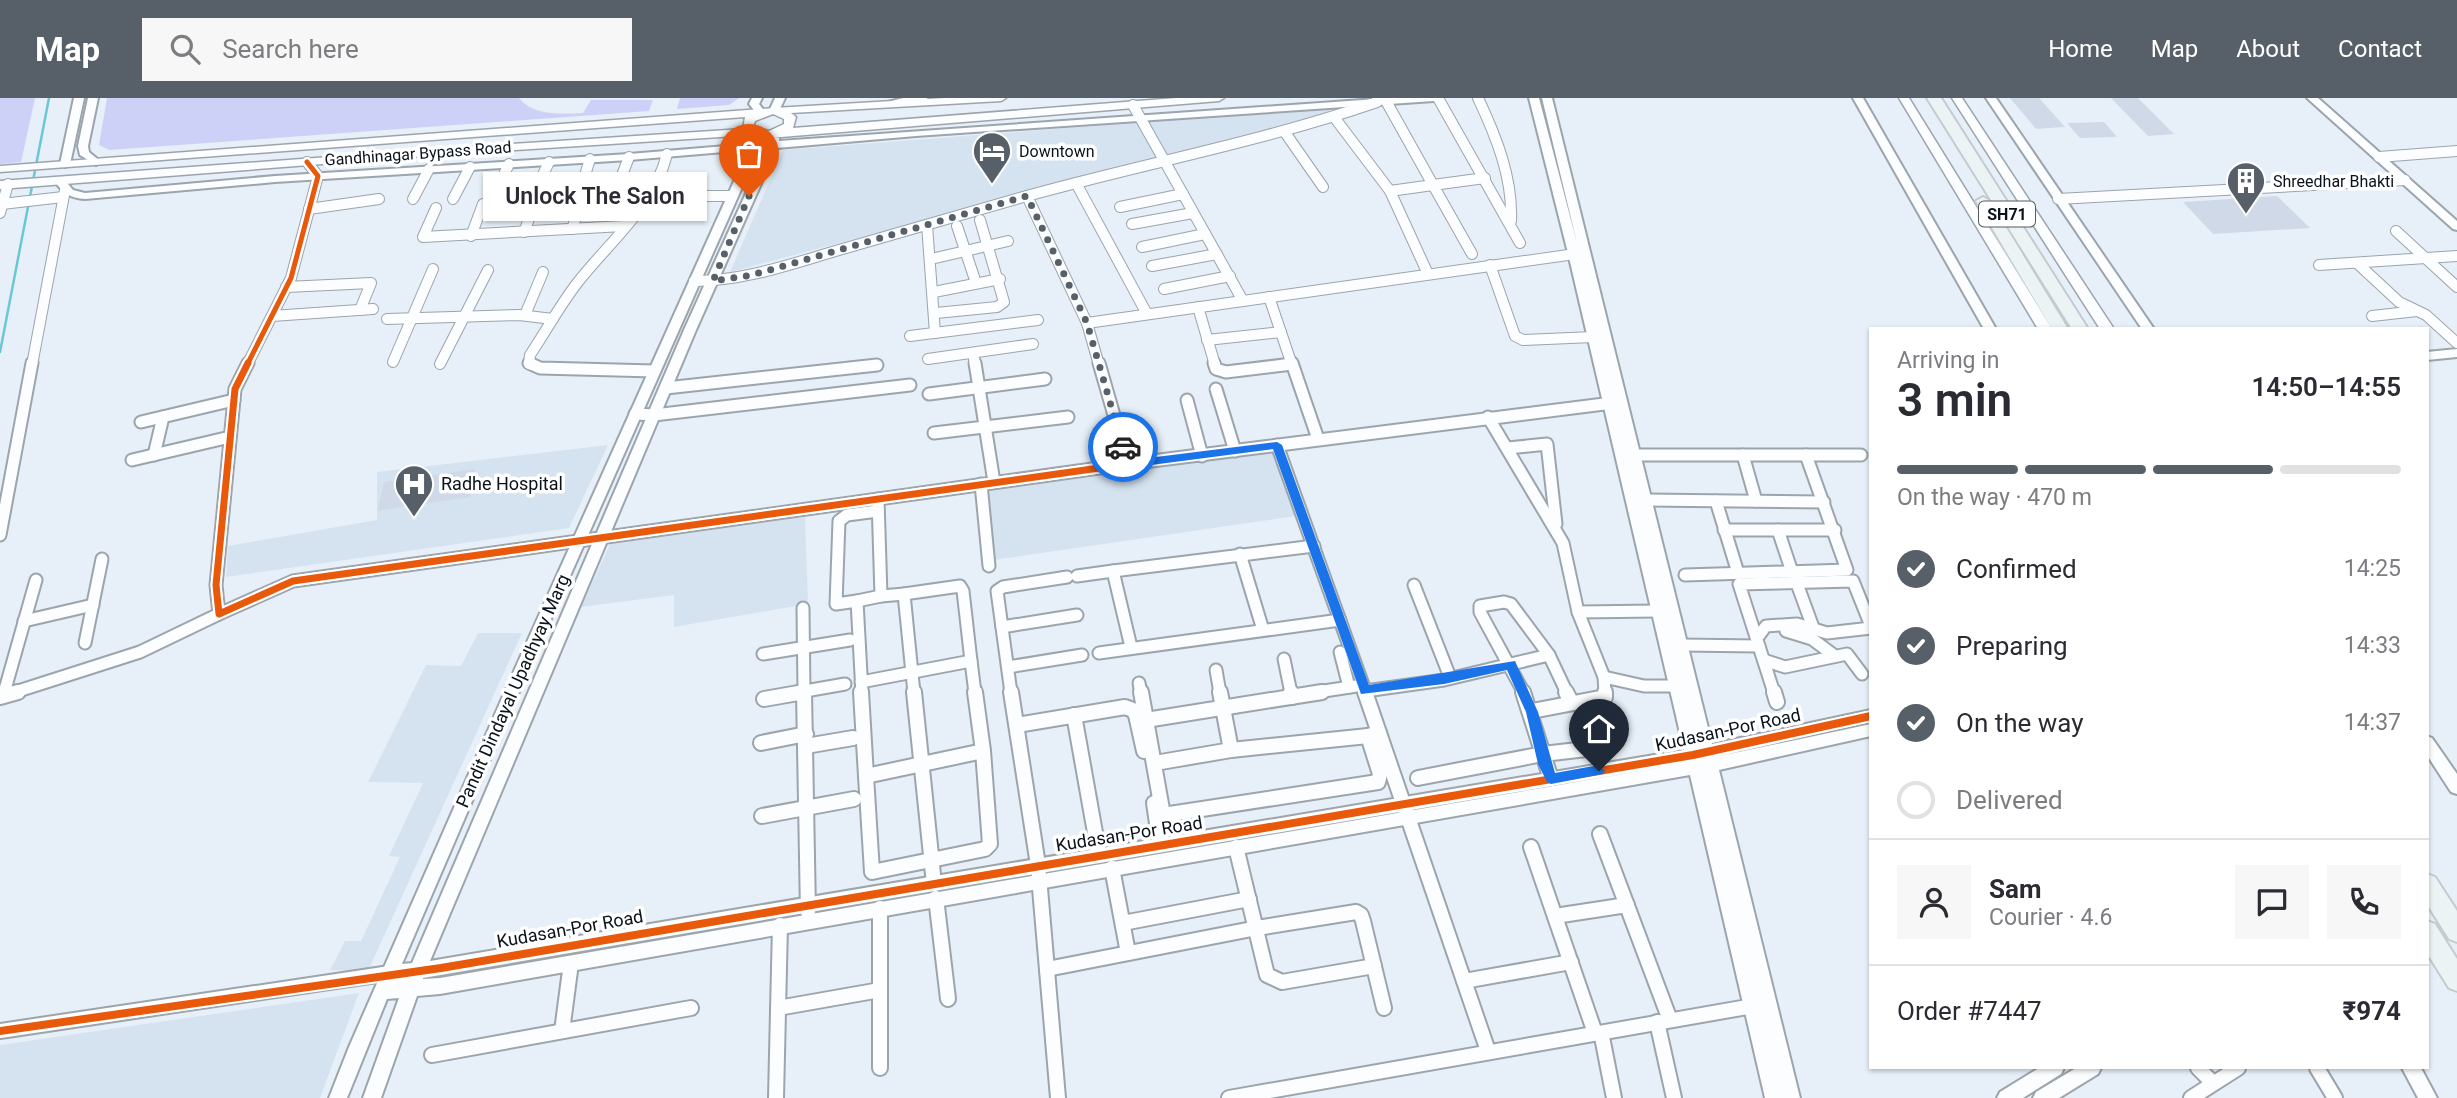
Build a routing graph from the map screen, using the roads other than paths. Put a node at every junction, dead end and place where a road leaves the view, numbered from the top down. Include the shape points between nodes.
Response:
1 (79, 98) edge
2 (93, 98) edge
3 (757, 98) edge
4 (780, 98) edge
5 (923, 98) edge
6 (1001, 98) edge
7 (1219, 98) edge
8 (1436, 98) edge
9 (1478, 98) edge
10 (1534, 98) edge
11 (1547, 98) edge
12 (1858, 98) edge
13 (1904, 98) edge
14 (1920, 98) edge
15 (1934, 98) edge
16 (1957, 98) edge
17 (1991, 98) edge
18 (2312, 98) edge
19 (2322, 98) edge
20 (1380, 101) edge
21 (1133, 105) junction
22 (863, 107) junction
23 (774, 111) junction
24 (761, 113) junction
25 (1334, 117) junction
26 (1141, 118) junction
27 (1284, 131) junction
28 (776, 139) junction
29 (754, 140) junction
30 (2457, 151) edge
31 (667, 154) junction
32 (629, 157) junction
33 (2384, 157) junction
34 (590, 159) junction
35 (96, 162) junction
36 (307, 162) junction
37 (549, 162) junction
38 (1165, 163) junction
39 (509, 164) junction
40 (60, 165) junction
41 (470, 167) junction
42 (0, 169) edge
43 (429, 169) junction
44 (318, 176) junction
45 (1485, 178) junction
46 (2404, 180) junction
47 (1076, 183) junction
48 (8, 184) edge
49 (1433, 185) junction
50 (60, 187) junction
51 (1323, 187) dead end
52 (617, 188) dead end
53 (1390, 191) junction
54 (1183, 194) junction
55 (650, 196) junction
56 (732, 196) junction
57 (1027, 196) junction
58 (493, 197) dead end
59 (379, 199) dead end
60 (413, 199) dead end
61 (453, 199) dead end
62 (2058, 199) junction
63 (483, 204) dead end
64 (1120, 207) dead end
65 (436, 208) dead end
66 (1, 209) edge
67 (309, 209) junction
68 (1193, 213) junction
69 (2457, 217) edge
70 (980, 220) dead end
71 (1510, 223) junction
72 (1132, 224) dead end
73 (927, 225) junction
74 (624, 226) junction
75 (957, 226) dead end
76 (2457, 227) edge
77 (572, 229) junction
78 (524, 232) junction
79 (2396, 232) dead end
80 (1205, 234) junction
81 (471, 236) junction
82 (1008, 241) dead end
83 (1520, 243) dead end
84 (988, 245) junction
85 (1142, 247) dead end
86 (966, 250) junction
87 (1580, 253) junction
88 (1217, 254) junction
89 (1472, 254) dead end
90 (2457, 256) edge
91 (2426, 258) junction
92 (931, 259) junction
93 (2357, 262) junction
94 (1490, 265) junction
95 (2319, 265) dead end
96 (1152, 266) dead end
97 (433, 269) dead end
98 (488, 270) dead end
99 (543, 272) dead end
100 (1428, 274) junction
101 (1230, 276) junction
102 (1000, 279) junction
103 (694, 281) junction
104 (713, 281) junction
105 (976, 284) junction
106 (286, 287) junction
107 (2457, 287) edge
108 (1164, 289) dead end
109 (934, 292) junction
110 (1269, 297) junction
111 (1243, 301) junction
112 (1198, 307) junction
113 (373, 309) dead end
114 (360, 310) junction
115 (2418, 311) junction
116 (936, 313) junction
117 (1147, 314) junction
118 (525, 315) junction
119 (272, 316) junction
120 (466, 316) junction
121 (2372, 316) dead end
122 (410, 318) junction
123 (387, 319) dead end
124 (553, 319) junction
125 (1038, 320) dead end
126 (1087, 323) junction
127 (1989, 327) edge
128 (2044, 327) edge
129 (2059, 327) edge
130 (2079, 327) edge
131 (2106, 327) edge
132 (2147, 327) edge
133 (1281, 331) junction
134 (935, 333) junction
135 (910, 336) dead end
136 (1593, 337) junction
137 (1207, 341) junction
138 (1033, 344) dead end
139 (2457, 344) edge
140 (2429, 349) edge
141 (973, 353) junction
142 (2457, 353) edge
143 (2429, 356) edge
144 (928, 359) dead end
145 (393, 362) dead end
146 (440, 363) dead end
147 (1292, 364) junction
148 (877, 365) dead end
149 (860, 367) junction
150 (654, 372) junction
151 (749, 379) junction
152 (1045, 379) dead end
153 (910, 385) dead end
154 (666, 388) junction
155 (979, 388) junction
156 (1216, 389) dead end
157 (860, 391) junction
158 (929, 394) dead end
159 (234, 400) junction
160 (1187, 400) dead end
161 (1615, 402) junction
162 (746, 405) junction
163 (635, 414) junction
164 (654, 415) junction
165 (1068, 416) dead end
166 (1488, 416) junction
167 (163, 417) junction
168 (141, 422) dead end
169 (985, 426) junction
170 (934, 433) dead end
171 (230, 438) junction
172 (1318, 439) junction
173 (1277, 445) junction
174 (1507, 448) junction
175 (1235, 451) junction
176 (153, 455) junction
177 (1628, 455) junction
178 (1743, 455) junction
179 (1806, 455) junction
180 (1861, 455) dead end
181 (1202, 456) junction
182 (132, 460) dead end
183 (1128, 464) junction
184 (987, 483) junction
185 (1646, 500) junction
186 (1716, 501) junction
187 (1756, 501) junction
188 (1824, 502) junction
189 (878, 505) junction
190 (1556, 528) junction
191 (1724, 530) junction
192 (1778, 530) junction
193 (1835, 530) junction
194 (0, 535) edge
195 (579, 538) junction
196 (604, 538) junction
197 (1314, 546) junction
198 (1240, 554) junction
199 (102, 559) dead end
200 (989, 566) dead end
201 (1113, 571) junction
202 (1738, 573) junction
203 (1685, 575) dead end
204 (1794, 577) junction
205 (36, 580) dead end
206 (1414, 584) dead end
207 (904, 594) junction
208 (881, 596) junction
209 (857, 601) junction
210 (93, 605) junction
211 (803, 608) dead end
212 (1658, 611) junction
213 (1578, 612) junction
214 (219, 614) junction
215 (1077, 615) dead end
216 (1340, 620) junction
217 (24, 621) junction
218 (1869, 622) edge
219 (1002, 627) junction
220 (1869, 627) edge
221 (1263, 630) junction
222 (1814, 630) junction
223 (1759, 639) junction
224 (850, 640) dead end
225 (85, 643) dead end
226 (1681, 645) junction
227 (804, 647) junction
228 (1131, 648) junction
229 (1340, 652) dead end
230 (1099, 653) dead end
231 (763, 654) dead end
232 (1082, 655) dead end
233 (1549, 655) junction
234 (1835, 656) junction
235 (1284, 659) dead end
236 (1763, 660) junction
237 (971, 661) junction
238 (1511, 664) junction
239 (1008, 667) junction
240 (1216, 670) dead end
241 (911, 673) junction
242 (1862, 674) dead end
243 (1447, 677) junction
244 (1604, 677) junction
245 (860, 682) junction
246 (1139, 683) dead end
247 (845, 684) dead end
248 (1676, 686) junction
249 (1359, 688) junction
250 (806, 691) junction
251 (2, 696) edge
252 (1292, 697) junction
253 (764, 699) dead end
254 (1571, 702) junction
255 (1777, 702) dead end
256 (1222, 707) junction
257 (1532, 712) junction
258 (1074, 715) junction
259 (1869, 717) edge
260 (1146, 720) junction
261 (1017, 725) junction
262 (1869, 730) edge
263 (1374, 734) junction
264 (853, 738) dead end
265 (806, 740) junction
266 (761, 743) dead end
267 (2429, 744) edge
268 (1595, 748) dead end
269 (1231, 750) junction
270 (983, 751) junction
271 (1543, 754) junction
272 (1702, 760) junction
273 (921, 763) junction
274 (1155, 763) junction
275 (865, 776) junction
276 (1418, 778) dead end
277 (1551, 779) junction
278 (2457, 786) edge
279 (854, 799) dead end
280 (807, 807) junction
281 (1405, 811) junction
282 (762, 816) dead end
283 (1600, 834) dead end
284 (1160, 844) junction
285 (1236, 847) junction
286 (1531, 847) dead end
287 (1099, 855) junction
288 (932, 861) junction
289 (1112, 868) junction
290 (1039, 873) junction
291 (2429, 887) edge
292 (935, 891) junction
293 (1249, 899) junction
294 (1627, 905) junction
295 (880, 908) junction
296 (808, 913) junction
297 (1555, 916) junction
298 (1123, 923) junction
299 (780, 926) junction
300 (1256, 928) junction
301 (2457, 931) edge
302 (2429, 935) edge
303 (1128, 953) junction
304 (1571, 962) junction
305 (572, 963) junction
306 (1374, 966) junction
307 (1047, 968) junction
308 (418, 971) junction
309 (390, 973) junction
310 (1464, 981) junction
311 (2457, 981) edge
312 (880, 990) junction
313 (382, 991) junction
314 (411, 991) junction
315 (948, 999) dead end
316 (1753, 1006) junction
317 (691, 1008) dead end
318 (1384, 1008) dead end
319 (778, 1009) junction
320 (1663, 1021) junction
321 (0, 1031) edge
322 (562, 1031) junction
323 (1598, 1035) junction
324 (1488, 1051) junction
325 (432, 1055) dead end
326 (880, 1068) dead end
327 (2053, 1069) edge
328 (2090, 1069) edge
329 (2199, 1069) edge
330 (2236, 1069) edge
331 (2318, 1069) edge
332 (2412, 1069) edge
333 (2213, 1083) junction
334 (338, 1098) edge
335 (372, 1098) edge
336 (776, 1098) edge
337 (1058, 1098) edge
338 (1229, 1098) edge
339 (1614, 1098) edge
340 (1674, 1098) edge
341 (1774, 1098) edge
342 (1791, 1098) edge
343 (2006, 1098) edge
344 (2042, 1098) edge
345 (2191, 1098) edge
346 (2335, 1098) edge
347 (2428, 1098) edge

1 - 40 street
2 - 35 street via 83,146 84,153
3 - 24 street via 754,104
4 - 23 street
5 - 22 street
6 - 22 main road
7 - 21 main road
8 - 20 street
8 - 45 street
9 - 71 street via 1499,151 1510,199
10 - 87 street
11 - 87 street
12 - 127 street
13 - 128 main road
14 - 129 main road, SH71
15 - 130 main road, SH71
16 - 131 main road
17 - 62 street
18 - 33 street
19 - 33 street
20 - 25 street
20 - 26 street
20 - 49 street
21 - 26 street
21 - 28 main road
22 - 23 main road
23 - 24 main road, Gandhinagar Bypass Road
23 - 28 main road via 790,117
24 - 29 main road via 748,123
24 - 35 main road, Gandhinagar Bypass Road
25 - 27 street
25 - 53 street
26 - 28 street
26 - 38 street
27 - 38 street
27 - 51 street
28 - 29 main road, Gandhinagar Bypass Road via 765,135
28 - 104 street, Pandit Dindayal Upadhyay Marg
29 - 31 street
29 - 36 main road, Gandhinagar Bypass Road
29 - 56 street, Pandit Dindayal Upadhyay Marg
30 - 33 street
31 - 32 street
31 - 55 street via 662,177
32 - 34 street
32 - 52 street
33 - 46 street
33 - 69 street
34 - 37 street
34 - 77 street
35 - 40 main road, Gandhinagar Bypass Road
36 - 44 street
36 - 50 main road, Gandhinagar Bypass Road
37 - 39 street
37 - 78 street
38 - 47 street
38 - 54 street
39 - 41 street
39 - 58 street
40 - 42 main road, Gandhinagar Bypass Road
41 - 43 street
41 - 61 street
43 - 44 street
43 - 60 street
44 - 50 street via 85,197
44 - 67 street
45 - 49 street
45 - 71 street
46 - 62 street
46 - 76 street
47 - 57 street
47 - 117 street
48 - 50 main road, Gandhinagar Bypass Road
48 - 66 street
49 - 53 street
49 - 89 street
50 - 66 street
50 - 194 street
53 - 100 street
54 - 64 street
54 - 68 street
55 - 56 street
55 - 74 street
56 - 103 street, Pandit Dindayal Upadhyay Marg
57 - 73 street
57 - 126 street
59 - 67 street
62 - 132 street
63 - 81 street
65 - 81 street via 423,237
67 - 106 street
68 - 72 street
68 - 80 street
70 - 84 street
71 - 83 street
73 - 92 street
73 - 104 street via 752,275
74 - 77 street
74 - 124 street
75 - 86 street
77 - 78 street
78 - 81 street
79 - 91 street
80 - 85 street
80 - 88 street
82 - 84 street
84 - 86 street
84 - 102 street
86 - 92 street
86 - 105 street
87 - 94 street
87 - 136 street
87 - 161 street
88 - 96 street
88 - 101 street
90 - 91 street
91 - 93 street
91 - 107 street
92 - 109 street
93 - 95 street
93 - 115 street via 2399,302
94 - 100 street
94 - 136 street via 1515,336 1523,340
97 - 122 street
98 - 120 street
99 - 118 street
100 - 110 street
101 - 108 street
101 - 111 street
102 - 105 street
102 - 116 street via 1002,305
103 - 104 street
103 - 150 street, Pandit Dindayal Upadhyay Marg
104 - 154 street, Pandit Dindayal Upadhyay Marg
105 - 109 street
106 - 114 street via 371,283
106 - 119 street
109 - 116 street
110 - 111 street
110 - 133 street
111 - 112 street
112 - 117 street
112 - 137 street
113 - 114 street
114 - 119 street
115 - 121 street
115 - 139 street
116 - 134 street
117 - 126 street
118 - 120 street
118 - 124 street
119 - 159 street via 235,389
120 - 122 street
120 - 146 street
122 - 123 street
122 - 145 street
124 - 150 street via 529,364
125 - 134 street
126 - 183 street
133 - 137 street
133 - 147 street
134 - 135 street
136 - 161 street
137 - 147 street via 1220,372
138 - 141 street
139 - 140 street
141 - 144 street
141 - 155 street
142 - 143 street
147 - 172 street
148 - 149 street
149 - 151 street
149 - 157 street
150 - 163 street, Pandit Dindayal Upadhyay Marg
151 - 154 street
151 - 162 street
152 - 155 street
153 - 157 street
154 - 164 street, Pandit Dindayal Upadhyay Marg
155 - 158 street
155 - 169 street
156 - 175 street
157 - 162 street
159 - 167 street
159 - 171 street
160 - 181 street
161 - 166 street
161 - 177 street
162 - 164 street
163 - 164 street
163 - 195 street, Pandit Dindayal Upadhyay Marg
164 - 196 street, Pandit Dindayal Upadhyay Marg
165 - 169 street
166 - 172 street
166 - 174 street
167 - 168 street
167 - 176 street
169 - 170 street
169 - 184 street
171 - 176 street
171 - 214 street via 216,585
172 - 173 street
173 - 175 street
173 - 197 street
174 - 190 street
174 - 190 street via 1547,444
175 - 181 street
176 - 182 street
177 - 178 street
177 - 185 street
177 - 212 street
178 - 179 street
178 - 187 street
179 - 180 street
179 - 188 street
181 - 183 street
183 - 184 street
184 - 189 street
184 - 200 street
185 - 186 street
185 - 226 street
186 - 187 street
186 - 191 street
187 - 188 street
188 - 193 street
189 - 196 street
189 - 208 street
189 - 209 street via 839,521 836,604
190 - 213 street
191 - 192 street
191 - 202 street
192 - 193 street
192 - 204 street
193 - 204 street via 1847,570
195 - 196 street
195 - 214 street via 293,581
195 - 309 street, Pandit Dindayal Upadhyay Marg
196 - 308 street, Pandit Dindayal Upadhyay Marg
197 - 198 street
197 - 216 street
198 - 201 street
198 - 221 street
199 - 210 street
201 - 219 street via 999,588
201 - 228 street
202 - 203 street
202 - 204 street
204 - 218 street via 1853,581
204 - 222 street
204 - 223 street via 1739,584
205 - 217 street
206 - 243 street
207 - 208 street
207 - 237 street via 960,586
207 - 241 street
208 - 209 street
209 - 245 street
210 - 217 street
210 - 225 street
211 - 227 street
212 - 213 street
212 - 248 street
213 - 244 street
214 - 251 street via 151,648
215 - 219 street
216 - 221 street
216 - 249 street
217 - 251 street
219 - 239 street
220 - 222 street via 1827,633
221 - 228 street
222 - 223 street via 1797,624 1766,626
223 - 226 street
223 - 234 street via 1795,631
223 - 236 street
224 - 227 street
226 - 272 street
227 - 231 street
227 - 250 street
228 - 230 street
229 - 249 street
232 - 239 street
233 - 238 street
233 - 238 street via 1508,602 1480,606
233 - 254 street
234 - 236 street via 1785,667
234 - 242 street via 1851,656
235 - 252 street
236 - 255 street
237 - 241 street
237 - 270 street
238 - 243 street
238 - 257 street
239 - 261 street
240 - 256 street
241 - 245 street
241 - 273 street
243 - 249 street
244 - 248 street via 1644,686
244 - 254 street via 1605,697
245 - 275 street
246 - 260 street
247 - 250 street
248 - 272 street
249 - 252 street
249 - 263 street
250 - 253 street
250 - 265 street
252 - 256 street
254 - 257 street
256 - 260 street
256 - 269 street
257 - 271 street
258 - 261 street
258 - 284 street via 1125,707 1133,710
258 - 287 street
259 - 272 street, Kudasan-Por Road
260 - 274 street
261 - 290 street
262 - 272 street, Kudasan-Por Road
263 - 269 street
263 - 274 street via 1378,782 1163,815
263 - 281 street
264 - 265 street
265 - 266 street
265 - 280 street
267 - 278 street
268 - 271 street
269 - 274 street
270 - 273 street
270 - 288 street via 990,844
271 - 276 street
271 - 277 street
272 - 277 street, Kudasan-Por Road
272 - 281 street, Kudasan-Por Road
272 - 316 street
272 - 342 street
273 - 275 street
273 - 288 street
275 - 288 street via 872,872
277 - 281 street, Kudasan-Por Road
279 - 280 street
280 - 282 street
280 - 296 street
281 - 284 street, Kudasan-Por Road
281 - 285 street, Kudasan-Por Road
281 - 310 street
283 - 294 street
284 - 287 street, Kudasan-Por Road
285 - 289 street, Kudasan-Por Road
285 - 293 street
286 - 297 street
287 - 290 street, Kudasan-Por Road
288 - 292 street
289 - 290 street, Kudasan-Por Road
289 - 298 street
290 - 292 street, Kudasan-Por Road
290 - 307 street
291 - 301 main road
292 - 295 street, Kudasan-Por Road
292 - 296 street, Kudasan-Por Road
292 - 315 street
293 - 298 street
293 - 300 street
294 - 297 street
294 - 320 street
295 - 296 street, Kudasan-Por Road
295 - 312 street
296 - 299 street, Kudasan-Por Road
296 - 308 street, Kudasan-Por Road
297 - 304 street
298 - 303 street
299 - 305 street, Kudasan-Por Road
299 - 319 street
300 - 303 street
300 - 306 street via 1267,975 1276,981
300 - 306 street via 1356,912 1361,915
302 - 311 main road
303 - 307 street
304 - 310 street
304 - 323 street
305 - 314 street, Kudasan-Por Road
305 - 322 street
306 - 318 street
307 - 337 street
308 - 309 street, Kudasan-Por Road
308 - 314 street, Pandit Dindayal Upadhyay Marg
309 - 313 street, Pandit Dindayal Upadhyay Marg
309 - 321 street
310 - 324 street
312 - 319 street
312 - 326 street
313 - 314 street, Kudasan-Por Road
313 - 334 street, Pandit Dindayal Upadhyay Marg
314 - 335 street, Pandit Dindayal Upadhyay Marg
316 - 320 street
316 - 341 street
317 - 322 street
319 - 336 street
320 - 323 street
320 - 340 street
322 - 325 street
323 - 324 street
323 - 339 street
324 - 338 street
327 - 343 street
328 - 344 street
329 - 333 street
330 - 333 street
331 - 346 street
332 - 347 street
333 - 345 street

